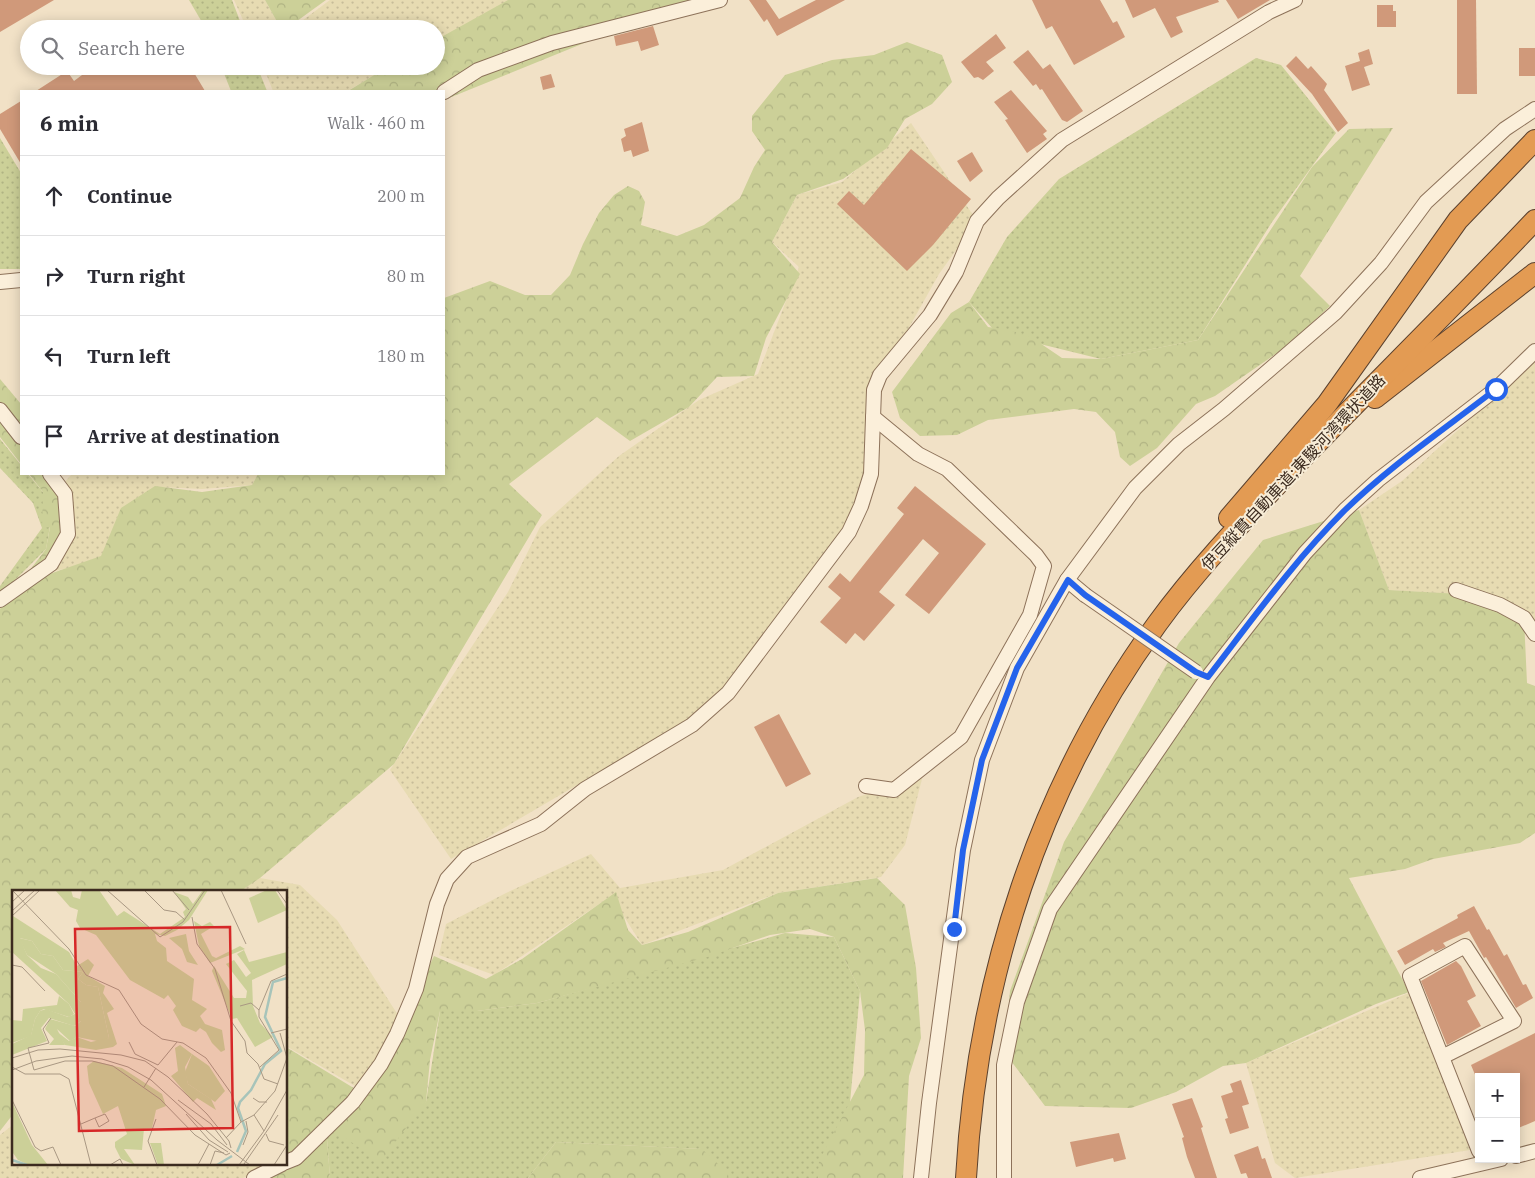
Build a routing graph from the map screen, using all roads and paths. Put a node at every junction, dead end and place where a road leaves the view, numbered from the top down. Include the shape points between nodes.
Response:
1 (720, 0) edge
2 (1295, 0) edge
3 (445, 91) edge
4 (1535, 109) edge
5 (1535, 140) edge
6 (1535, 220) edge
7 (1535, 232) edge
8 (1535, 273) edge
9 (20, 280) edge
10 (0, 282) edge
11 (1535, 351) edge
12 (1372, 400) junction
13 (0, 410) edge
14 (873, 416) junction
15 (20, 435) edge
16 (51, 475) edge
17 (1068, 580) junction
18 (1456, 590) dead end
19 (0, 600) edge
20 (1030, 615) junction
21 (1159, 621) junction
22 (1045, 622) junction
23 (1535, 634) edge
24 (1202, 675) junction
25 (866, 786) dead end
26 (1442, 1057) junction
27 (1475, 1142) edge
28 (1535, 1151) edge
29 (1520, 1155) edge
30 (1475, 1160) edge
31 (288, 1161) edge
32 (278, 1166) edge
33 (254, 1178) edge
34 (921, 1178) edge
35 (966, 1178) edge
36 (974, 1178) edge
37 (1004, 1178) edge
38 (1420, 1178) edge

1 - 3 street via 552,43 478,70
2 - 14 street via 1269,12 1062,140 998,198 977,222 956,272 930,315 880,375 874,390
4 - 17 street via 1505,129 1426,202 1381,263 1335,313 1179,444 1135,488
5 - 21 highway via 1458,220 1327,404 1232,514
6 - 21 highway, 伊豆縦貫自動車道;東駿河湾環状道路 via 1245,519
7 - 12 highway, 伊豆縦貫自動車道;東駿河湾環状道路
8 - 12 highway
9 - 10 street
11 - 24 street via 1496,389 1378,480 1345,510
12 - 36 highway, 伊豆縦貫自動車道;東駿河湾環状道路 via 1252,528 1169,627 1097,736 1066,796 1019,919 999,992 986,1060
13 - 15 street
14 - 20 street via 918,454 948,469 1036,555 1044,566
14 - 31 street via 871,474 849,532 728,693 692,725 585,789 541,824 467,857 447,879 437,904 416,990 380,1064 353,1102 296,1158
16 - 19 street via 65,494 68,534 51,564
17 - 22 street
17 - 24 street, bridge
18 - 23 street via 1500,605 1524,618
20 - 22 street
20 - 25 street via 961,737 894,790
21 - 35 highway, 伊豆縦貫自動車道;東駿河湾環状道路 via 1125,669 1092,725 1058,793 1012,914 991,990 977,1059
22 - 34 street via 1017,668 982,760 963,850 928,1103
24 - 37 street via 1050,909 1017,1002 1004,1065
26 - 26 street via 1410,976 1465,946 1514,1021
26 - 27 street
28 - 29 street
30 - 38 street
32 - 33 street

